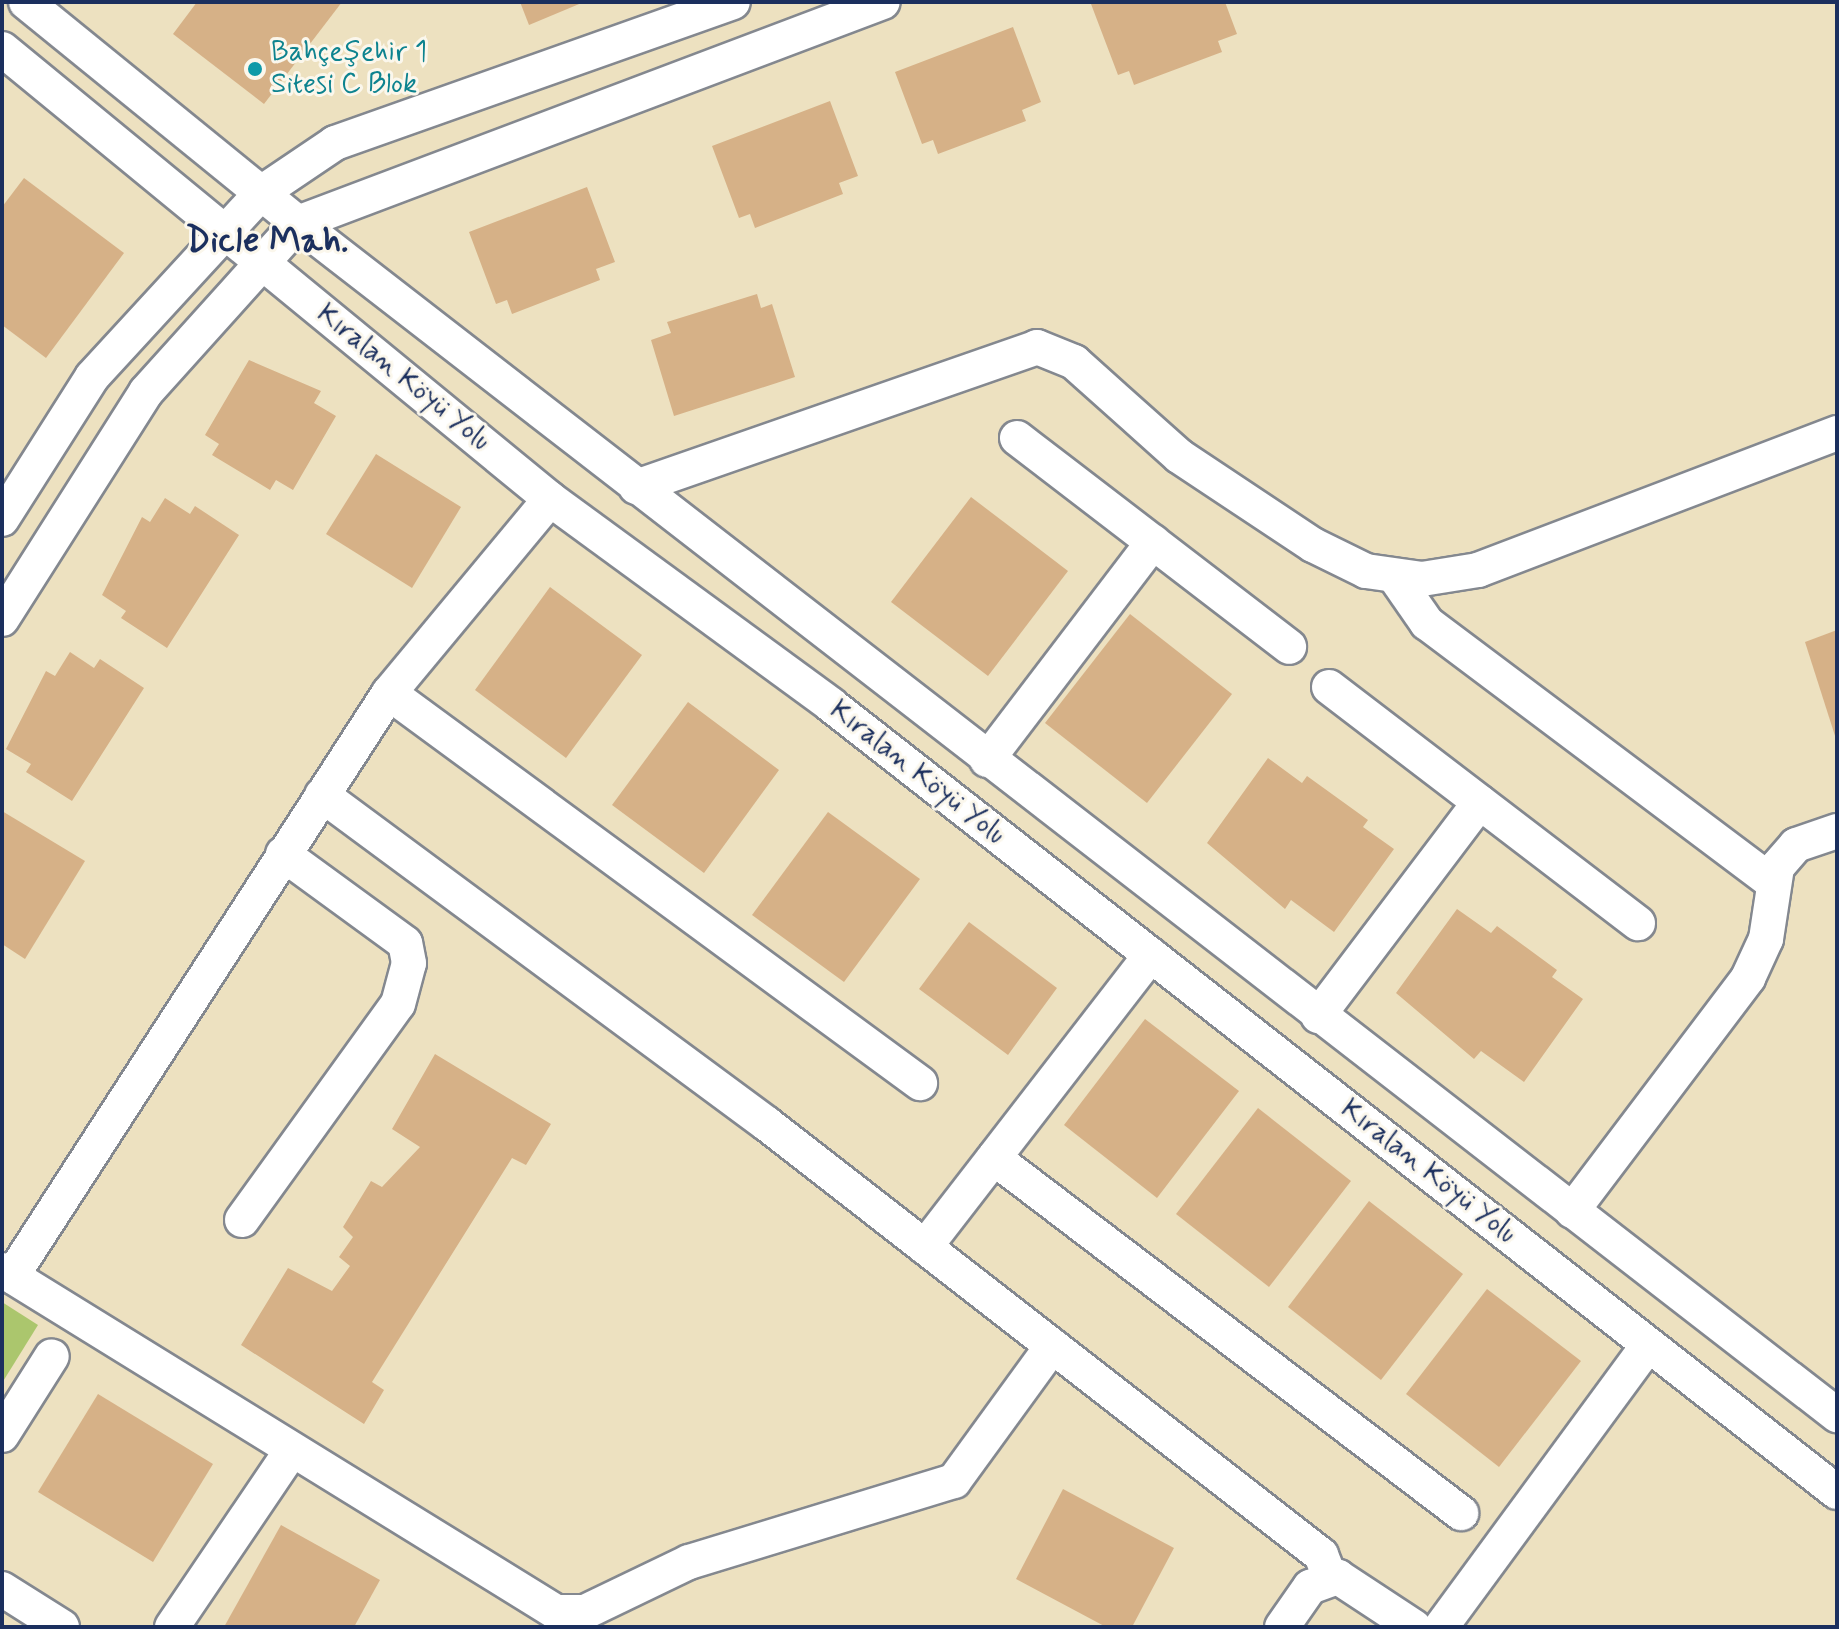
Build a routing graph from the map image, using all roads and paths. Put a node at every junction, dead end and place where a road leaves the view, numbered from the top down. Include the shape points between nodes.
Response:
1 (26, 2) edge
2 (733, 2) edge
3 (883, 2) edge
4 (2, 49) edge
5 (261, 193) junction
6 (298, 223) junction
7 (221, 230) junction
8 (257, 261) junction
9 (1837, 433) edge
10 (1017, 438) dead end
11 (636, 487) junction
12 (550, 499) junction
13 (5, 508) edge
14 (1153, 542) junction
15 (1395, 577) junction
16 (2, 619) edge
17 (1289, 647) dead end
18 (1329, 687) dead end
19 (389, 693) junction
20 (987, 760) junction
21 (322, 795) junction
22 (1480, 802) junction
23 (1837, 831) edge
24 (283, 854) junction
25 (1771, 881) junction
26 (1638, 923) dead end
27 (1151, 955) junction
28 (1318, 1016) junction
29 (920, 1083) dead end
30 (994, 1158) junction
31 (1572, 1211) junction
32 (242, 1220) dead end
33 (925, 1247) junction
34 (7, 1273) edge
35 (1648, 1345) junction
36 (1052, 1346) junction
37 (52, 1356) dead end
38 (1837, 1415) edge
39 (2, 1435) edge
40 (292, 1450) junction
41 (1837, 1492) edge
42 (1461, 1513) dead end
43 (1330, 1577) junction
44 (2, 1589) edge
45 (62, 1627) edge
46 (172, 1627) edge
47 (1282, 1627) edge
48 (1414, 1627) edge
49 (1441, 1627) edge

1 - 5 street, Kıralan Köyü Yolu
2 - 5 street via 335,143
3 - 6 street
4 - 7 street, Kıralan Köyü Yolu
5 - 6 street, Kıralan Köyü Yolu
5 - 7 street
6 - 8 street
6 - 11 street, Kıralan Köyü Yolu
7 - 8 street, Kıralan Köyü Yolu
7 - 13 street via 92,377
8 - 12 street, Kıralan Köyü Yolu
8 - 16 street via 146,392
9 - 15 street via 1478,570
10 - 14 street
11 - 15 street via 1037,347 1074,362 1179,456 1313,545
11 - 20 street, Kıralan Köyü Yolu
12 - 19 street
12 - 27 street, Kıralan Köyü Yolu
14 - 17 street
14 - 20 street
15 - 25 street via 1427,623
18 - 22 street
19 - 21 street
19 - 29 street
20 - 28 street, Kıralan Köyü Yolu
21 - 24 street
21 - 33 street
22 - 26 street
22 - 28 street
23 - 25 street via 1796,845
24 - 32 street via 405,943 409,963 398,1004
24 - 34 street
25 - 31 street via 1766,939 1748,978
27 - 30 street
27 - 35 street, Kıralan Köyü Yolu
28 - 31 street, Kıralan Köyü Yolu
30 - 33 street
30 - 42 street
31 - 38 street, Kıralan Köyü Yolu
33 - 36 street
34 - 40 street
35 - 41 street, Kıralan Köyü Yolu
35 - 49 street
36 - 40 street via 954,1481 689,1562 585,1612 556,1612
36 - 43 street via 1321,1555
37 - 39 street
40 - 46 street
43 - 47 street via 1310,1587
43 - 48 street via 1346,1577
44 - 45 street

